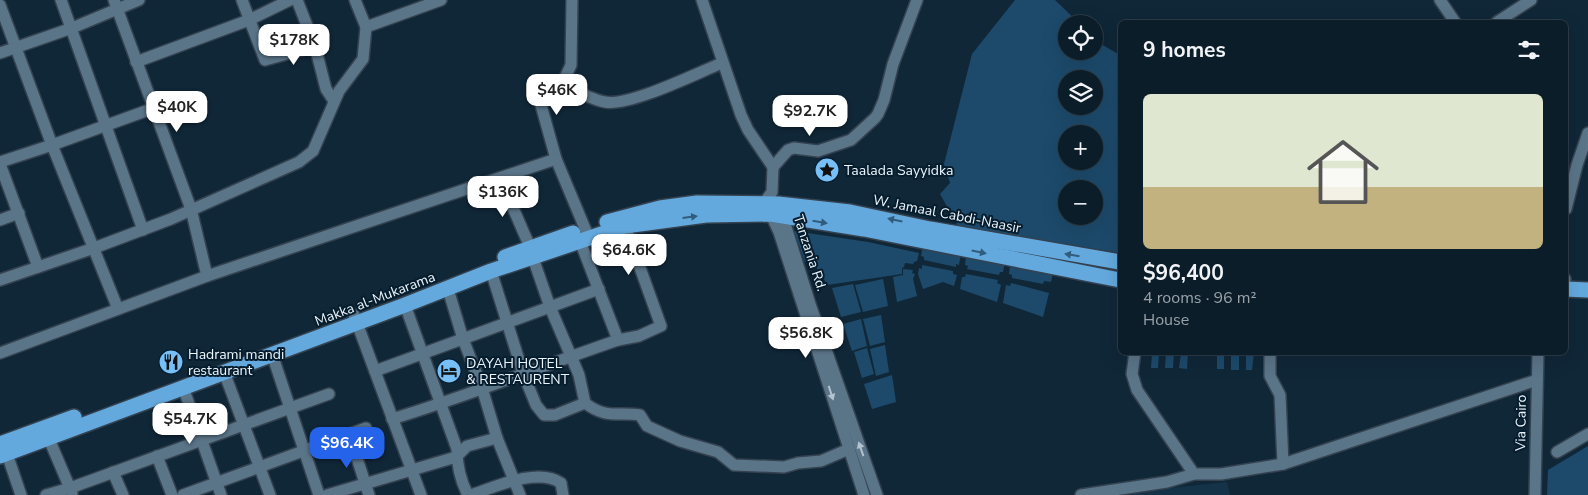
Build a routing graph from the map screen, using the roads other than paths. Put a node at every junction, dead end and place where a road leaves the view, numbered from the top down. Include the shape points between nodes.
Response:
1 (61, 0) edge
2 (139, 0) edge
3 (242, 0) edge
4 (290, 0) edge
5 (297, 0) edge
6 (355, 0) edge
7 (441, 0) edge
8 (572, 0) edge
9 (702, 0) edge
10 (917, 0) edge
11 (1440, 0) edge
12 (1531, 0) edge
13 (115, 4) edge
14 (417, 4) edge
15 (0, 5) edge
16 (249, 20) junction
17 (1453, 20) edge
18 (1500, 20) edge
19 (366, 26) junction
20 (72, 28) junction
21 (315, 46) junction
22 (15, 47) junction
23 (0, 53) edge
24 (136, 62) junction
25 (722, 62) junction
26 (562, 84) junction
27 (334, 101) junction
28 (154, 108) junction
29 (106, 126) junction
30 (1588, 133) edge
31 (52, 145) junction
32 (556, 159) junction
33 (0, 163) edge
34 (773, 167) junction
35 (500, 178) junction
36 (1568, 200) edge
37 (774, 206) junction
38 (190, 209) junction
39 (19, 213) junction
40 (0, 220) edge
41 (625, 226) junction
42 (143, 230) junction
43 (929, 235) junction
44 (585, 236) junction
45 (94, 248) junction
46 (532, 252) junction
47 (1118, 262) edge
48 (38, 267) junction
49 (491, 271) junction
50 (207, 276) junction
51 (1568, 279) edge
52 (0, 280) edge
53 (1118, 280) edge
54 (1588, 280) edge
55 (448, 289) junction
56 (598, 289) junction
57 (1568, 289) edge
58 (1588, 290) edge
59 (405, 305) junction
60 (550, 307) junction
61 (118, 309) junction
62 (356, 319) junction
63 (507, 323) junction
64 (463, 339) junction
65 (618, 340) junction
66 (0, 352) edge
67 (424, 353) junction
68 (272, 354) junction
69 (1135, 355) edge
70 (1270, 355) edge
71 (1538, 355) edge
72 (570, 356) junction
73 (375, 371) junction
74 (224, 372) junction
75 (523, 373) junction
76 (1537, 380) junction
77 (183, 387) junction
78 (482, 388) junction
79 (329, 394) dead end
80 (585, 403) junction
81 (441, 405) junction
82 (290, 408) junction
83 (392, 419) junction
84 (242, 424) junction
85 (366, 428) dead end
86 (47, 433) junction
87 (349, 434) junction
88 (1588, 434) edge
89 (497, 438) junction
90 (202, 439) junction
91 (849, 448) junction
92 (2, 451) edge
93 (304, 452) junction
94 (1557, 452) dead end
95 (157, 456) junction
96 (456, 457) junction
97 (1283, 464) junction
98 (260, 468) junction
99 (411, 470) junction
100 (113, 472) junction
101 (863, 472) junction
102 (1194, 474) junction
103 (513, 480) junction
104 (364, 483) junction
105 (219, 489) edge
106 (71, 492) edge
107 (22, 495) edge
108 (46, 495) edge
109 (122, 495) edge
110 (172, 495) edge
111 (183, 495) edge
112 (270, 495) edge
113 (320, 495) edge
114 (327, 495) edge
115 (369, 495) edge
116 (421, 495) edge
117 (469, 495) edge
118 (520, 495) edge
119 (563, 495) edge
120 (864, 495) edge
121 (877, 495) edge
122 (1081, 495) edge
123 (1535, 495) edge

1 - 20 street
2 - 13 street
3 - 16 street
4 - 16 street
5 - 21 street
6 - 19 street
7 - 14 street
8 - 26 street via 571,65
9 - 25 street
10 - 34 street via 878,114 851,140 818,151 788,150
11 - 17 street
12 - 18 street
13 - 20 street
13 - 24 street
14 - 19 street
15 - 22 street
16 - 21 street via 265,60
16 - 24 street
19 - 27 street via 363,59
20 - 22 street
20 - 29 street
21 - 27 street via 326,89
22 - 23 street
22 - 31 street
24 - 28 street
25 - 26 street via 618,103 590,98
25 - 34 street via 748,130
26 - 32 street via 541,105
27 - 38 street via 313,151 299,162
28 - 29 street
28 - 38 street
29 - 31 street
29 - 42 street
30 - 36 street
31 - 33 street
31 - 45 street
32 - 35 street
32 - 44 street
33 - 39 street
34 - 37 street, Tanzania Rd.
35 - 46 street
35 - 50 street
41 -> 37 highway, Makka al-Mukarama
37 - 43 highway, W. Jamaal Cabdi-Naasir
37 - 44 highway, Makka al-Mukarama via 697,203 660,208 628,215
37 -> 91 street, Tanzania Rd.
101 -> 37 street, Tanzania Rd. via 810,304
38 - 42 street
38 - 50 street
39 - 40 street
39 - 48 street
41 - 44 highway, Makka al-Mukarama
41 - 65 street via 662,326 639,336
42 - 45 street
47 -> 43 highway, W. Jamaal Cabdi-Naasir
43 -> 53 highway, W. Jamaal Cabdi-Naasir
44 - 46 highway, Makka al-Mukarama
44 - 56 street
45 - 48 street
45 - 61 street
46 - 49 highway, Makka al-Mukarama
46 - 60 street
46 - 62 highway, Makka al-Mukarama
48 - 52 street
49 - 55 highway, Makka al-Mukarama
49 - 63 street
50 - 61 street
51 - 54 highway
55 - 59 highway, Makka al-Mukarama
55 - 64 street
56 - 60 street
56 - 65 street
57 - 58 highway
59 - 62 highway, Makka al-Mukarama
59 - 67 street
60 - 63 street
60 - 72 street
61 - 66 street
62 - 68 highway, Makka al-Mukarama
62 - 73 street
62 - 86 highway, Makka al-Mukarama
63 - 64 street
63 - 75 street
64 - 67 street
64 - 78 street
65 - 72 street
67 - 73 street
67 - 81 street
68 - 74 highway, Makka al-Mukarama
68 - 82 street
69 - 102 street via 1132,374 1136,390
70 - 97 street via 1270,376 1280,395
71 - 76 street, Via Cairo
72 - 75 street
72 - 80 street via 579,375
73 - 83 street
74 - 77 highway, Makka al-Mukarama
74 - 84 street
75 - 78 street
75 - 80 street via 536,405 544,415 555,415
76 - 97 street
76 - 123 street, Via Cairo
77 - 86 highway, Makka al-Mukarama
77 - 90 street
78 - 81 street
78 - 89 street
79 - 82 street
80 - 91 street via 605,414 640,415 647,426 680,441 718,452 734,465 784,467 821,461
81 - 83 street
81 - 96 street via 457,449
82 - 84 street
82 - 93 street
83 - 99 street
84 - 90 street
84 - 98 street
85 - 87 street
86 - 92 highway, Makka al-Mukarama
86 - 106 street
87 - 93 street
87 - 104 street
88 - 94 street
89 - 96 street via 468,446
89 - 103 street
90 - 95 street
90 - 105 street
91 - 101 street, Tanzania Rd.
92 - 107 street
93 - 98 street
93 - 113 street
95 - 100 street
95 - 110 street
96 - 99 street
96 - 117 street via 462,483
97 - 102 street via 1221,474
98 - 105 street
98 - 112 street
99 - 104 street
99 - 116 street
100 - 106 street
100 - 109 street
101 - 120 street, Tanzania Rd.
101 - 121 street, Tanzania Rd.
102 - 122 street via 1167,482
103 - 117 street
103 - 118 street
103 - 119 street via 552,478 561,483
104 - 114 street
104 - 115 street
105 - 111 street
106 - 108 street

